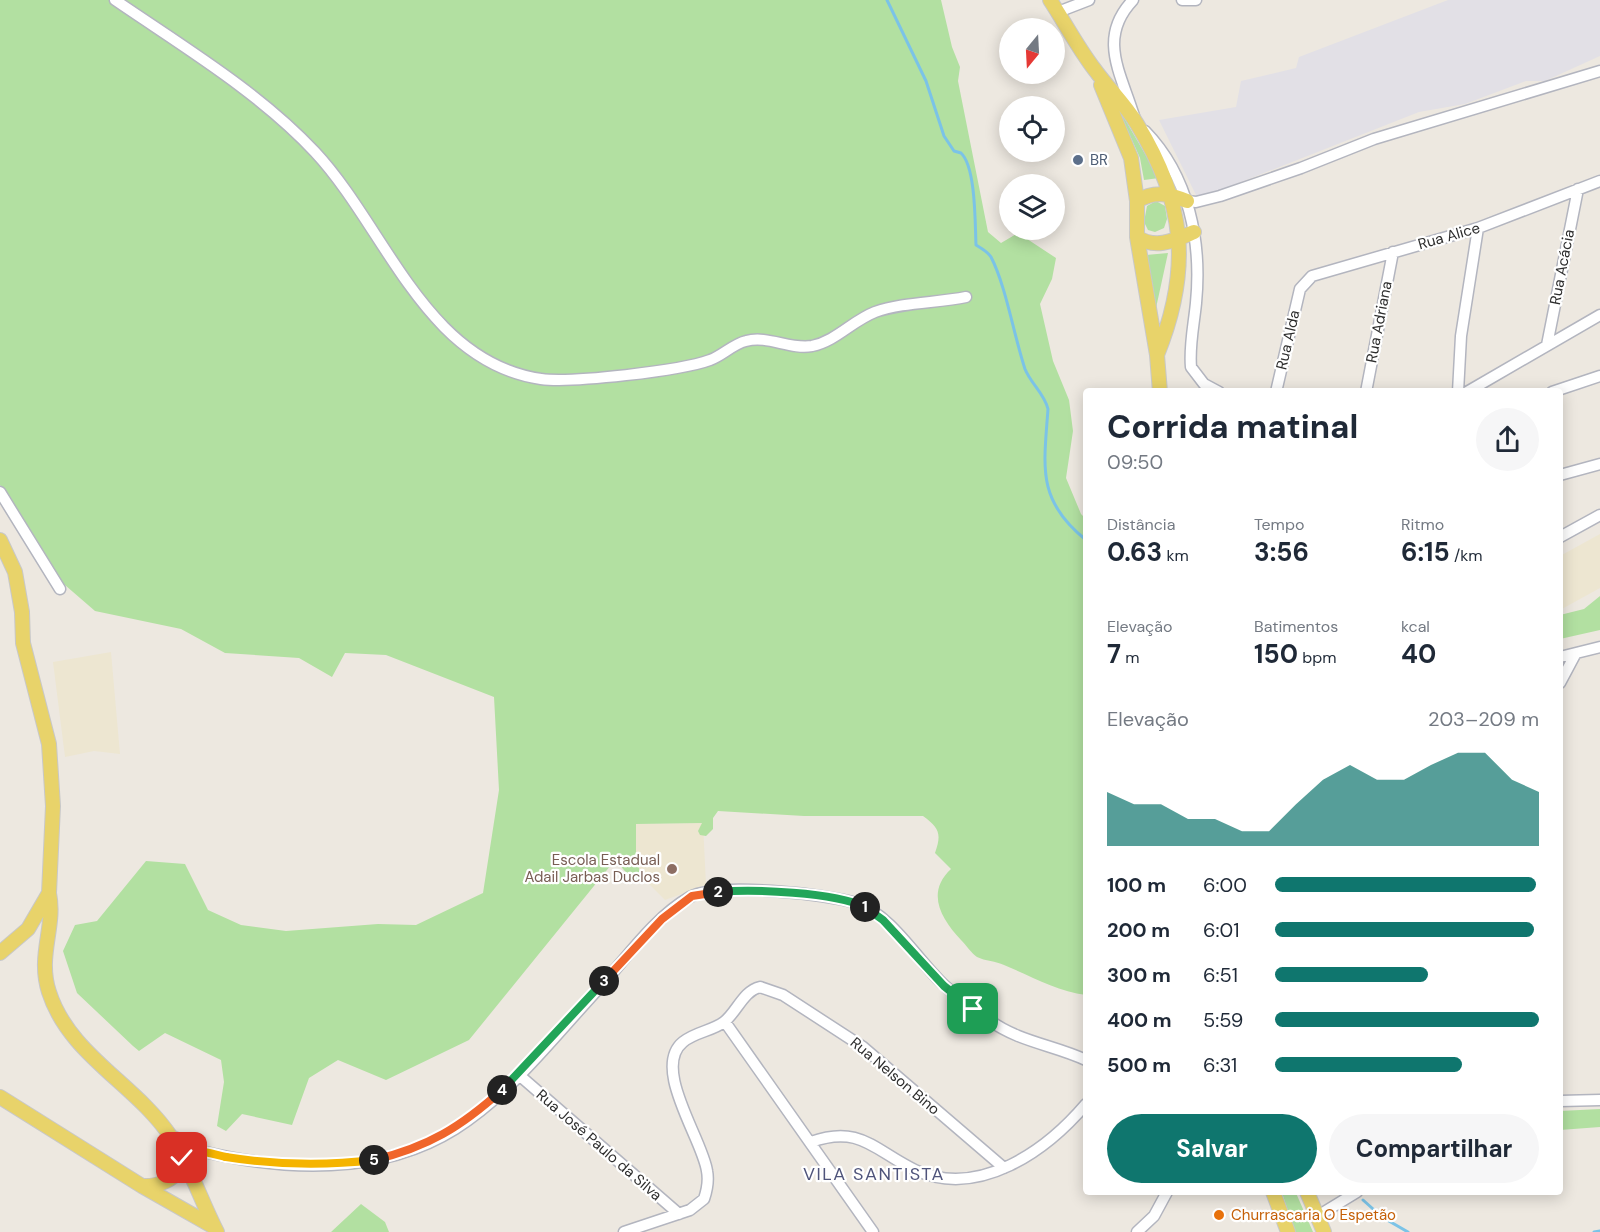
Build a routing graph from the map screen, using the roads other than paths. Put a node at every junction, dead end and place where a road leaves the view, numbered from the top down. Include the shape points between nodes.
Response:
1 (114, 0) edge
2 (1050, 0) edge
3 (1089, 0) edge
4 (1133, 0) edge
5 (1182, 0) edge
6 (1196, 0) edge
7 (1058, 12) junction
8 (1094, 69) junction
9 (1600, 71) edge
10 (1136, 123) junction
11 (1600, 181) edge
12 (1578, 189) junction
13 (1171, 195) junction
14 (1137, 201) junction
15 (1187, 201) junction
16 (1478, 228) junction
17 (1194, 232) junction
18 (1137, 237) junction
19 (1179, 239) junction
20 (1393, 252) junction
21 (1300, 289) joint
22 (966, 297) dead end
23 (1600, 315) edge
24 (1546, 345) junction
25 (1157, 355) junction
26 (1600, 376) edge
27 (1196, 377) junction
28 (1160, 388) edge
29 (1199, 388) edge
30 (1212, 388) edge
31 (1277, 388) edge
32 (1367, 388) edge
33 (1458, 388) edge
34 (1474, 388) edge
35 (1563, 388) edge
36 (1600, 464) edge
37 (1563, 474) edge
38 (0, 492) edge
39 (1600, 515) edge
40 (1563, 535) edge
41 (0, 540) edge
42 (60, 590) dead end
43 (1600, 647) edge
44 (1576, 653) junction
45 (1563, 656) edge
46 (1563, 677) edge
47 (49, 893) junction
48 (28, 929) junction
49 (46, 935) junction
50 (0, 953) edge
51 (725, 1022) junction
52 (1083, 1059) edge
53 (519, 1075) junction
54 (0, 1097) edge
55 (1600, 1100) edge
56 (1563, 1101) edge
57 (1083, 1107) edge
58 (171, 1137) junction
59 (811, 1142) junction
60 (207, 1152) junction
61 (183, 1162) junction
62 (1004, 1168) junction
63 (142, 1186) junction
64 (1165, 1195) edge
65 (1274, 1195) edge
66 (1308, 1195) edge
67 (1352, 1195) edge
68 (680, 1214) junction
69 (1316, 1217) junction
70 (215, 1229) edge
71 (624, 1232) edge
72 (873, 1232) edge
73 (1137, 1232) edge
74 (1288, 1232) edge
75 (1324, 1232) edge

1 - 22 street via 268,108 356,201 425,306 461,344 516,374 575,379 666,369 708,361 744,341 758,339 807,347 823,344 873,313
2 - 7 main road
3 - 7 street
4 - 10 street via 1122,11 1113,30 1112,44
5 - 6 street
7 - 8 main road
8 - 10 main road
8 - 14 main road via 1131,158
9 - 15 street via 1374,139 1220,196
10 - 13 main road
10 - 15 street via 1156,142
11 - 12 street, Rua Alice
12 - 16 street, Rua Alice
12 - 24 street, Rua Acácia
13 - 14 main road via 1154,194
13 - 15 main road
13 - 19 main road
14 - 18 main road
15 - 17 street
16 - 20 street, Rua Alice
16 - 33 street via 1461,336
17 - 19 main road
17 - 27 street via 1198,271 1190,357
18 - 19 main road via 1157,244
18 - 25 main road
19 - 25 main road via 1173,303
20 - 21 street, Rua Alice via 1312,276
20 - 32 street, Rua Adriana
21 - 31 street, Rua Alda
23 - 24 street
24 - 34 street
25 - 28 main road
26 - 35 street
27 - 29 street
27 - 30 street
36 - 37 street
38 - 42 street
39 - 40 street
41 - 47 main road via 15,572 22,612 22,643 49,744 53,806
43 - 44 street
44 - 45 street
44 - 46 street
47 - 48 main road
47 - 49 main road
48 - 49 main road via 37,925
48 - 50 main road
49 - 58 main road via 45,974 54,1006 85,1049
51 - 59 street
51 - 62 street, Rua Nelson Bino via 755,988 783,995 863,1047
51 - 68 street via 681,1043 672,1068 708,1180 704,1199
52 - 53 street via 1022,1038 992,1022 944,986 883,920 859,904 738,890 692,896 662,919
53 - 60 street via 457,1128 409,1152 327,1165 277,1165
53 - 68 street, Rua José Paulo da Silva
54 - 63 main road
55 - 56 street
57 - 62 street via 1049,1141
58 - 60 main road
58 - 61 main road
59 - 62 street via 828,1136 860,1138 935,1177 982,1177
59 - 72 street
60 - 61 street
61 - 63 main road via 172,1179
61 - 70 main road
63 - 70 main road
64 - 73 street via 1154,1216
65 - 74 main road
66 - 69 main road
67 - 69 street
68 - 71 street
69 - 75 main road

